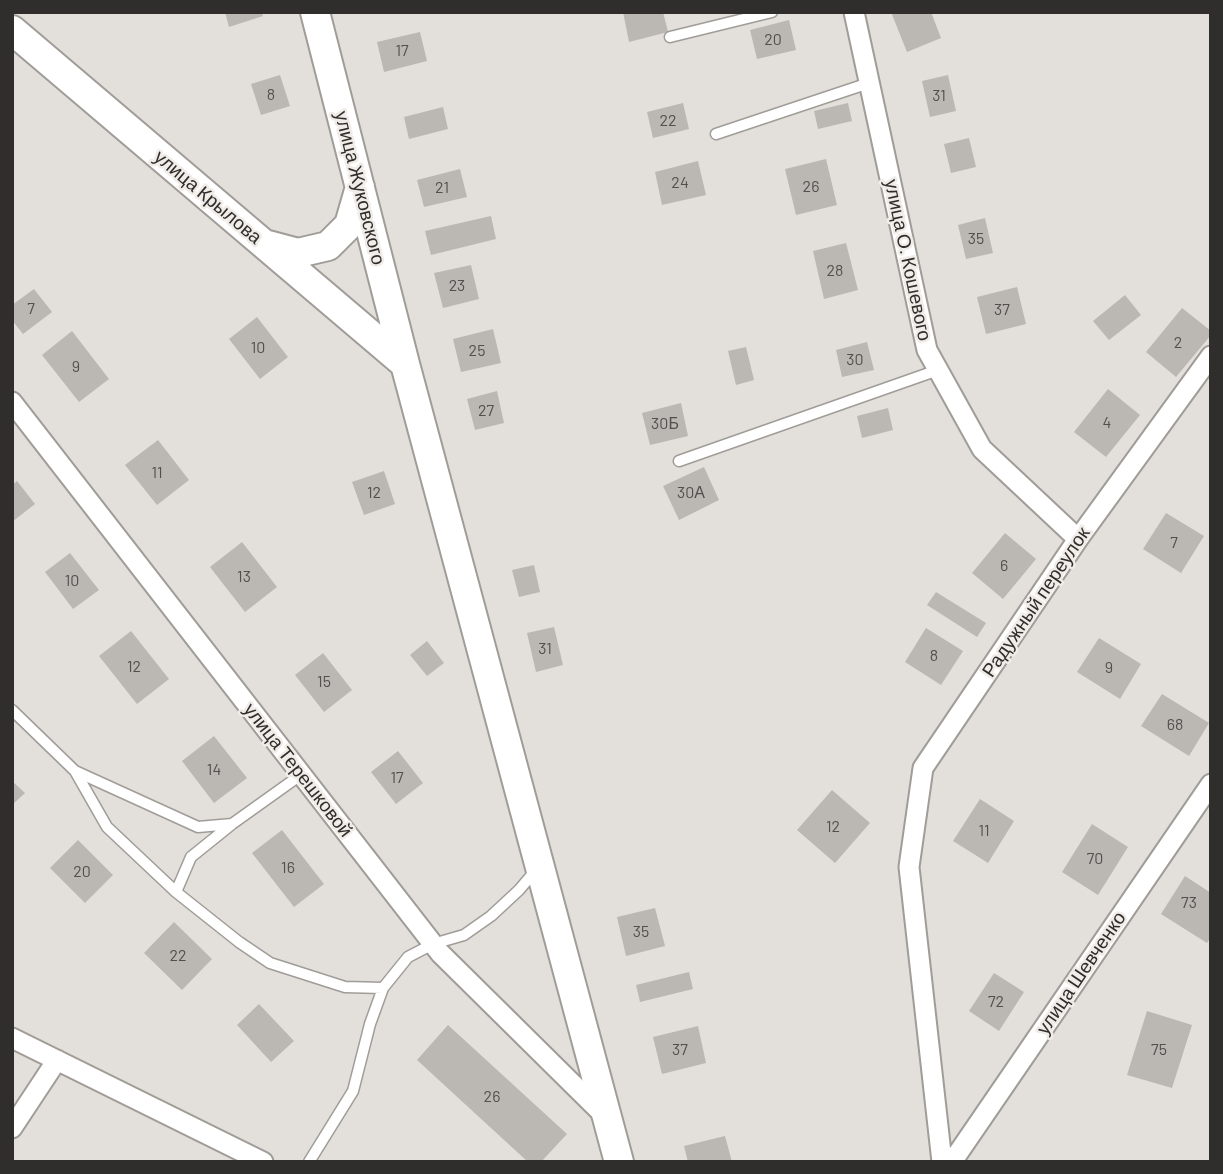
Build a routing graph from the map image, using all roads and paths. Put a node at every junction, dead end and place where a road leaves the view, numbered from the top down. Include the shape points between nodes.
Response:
1 (315, 12) edge
2 (772, 12) edge
3 (854, 12) edge
4 (12, 30) edge
5 (670, 37) dead end
6 (869, 83) junction
7 (716, 134) dead end
8 (360, 187) junction
9 (262, 243) junction
10 (1211, 356) edge
11 (405, 364) junction
12 (938, 370) junction
13 (12, 402) edge
14 (679, 461) dead end
15 (1078, 539) junction
16 (12, 710) edge
17 (75, 771) junction
18 (302, 774) junction
19 (1211, 784) edge
20 (232, 824) junction
21 (539, 865) junction
22 (176, 892) junction
23 (433, 944) junction
24 (383, 988) junction
25 (12, 1038) edge
26 (57, 1060) junction
27 (607, 1119) junction
28 (12, 1128) edge
29 (264, 1162) edge
30 (309, 1162) edge
31 (619, 1162) edge
32 (942, 1162) edge
33 (952, 1162) edge

1 - 8 main road, улица Жуковского
2 - 5 lane
3 - 6 street, улица О. Кошевого
4 - 9 main road, улица Крылова
6 - 7 lane
6 - 12 street, улица О. Кошевого via 927,350
8 - 9 main road via 349,225 328,246 298,253
8 - 11 main road, улица Жуковского
9 - 11 main road, улица Крылова
10 - 15 street, Радужный переулок
11 - 21 main road, улица Терешковой
12 - 14 lane
12 - 15 street, улица О. Кошевого via 982,449
13 - 18 street, улица Терешковой
15 - 32 street, Радужный переулок via 923,768 909,867
16 - 17 lane
17 - 20 lane via 198,827
17 - 22 lane via 107,827
18 - 20 lane
18 - 23 street, улица Терешковой
19 - 33 street, улица Шевченко
20 - 22 lane via 191,857
21 - 23 lane via 491,916 464,935
21 - 27 main road, улица Терешковой
22 - 24 lane via 270,963 345,987
23 - 24 lane via 408,957
23 - 27 street, улица Терешковой
24 - 30 lane via 353,1091
25 - 26 street
26 - 28 street
26 - 29 street
27 - 31 main road, улица Терешковой

